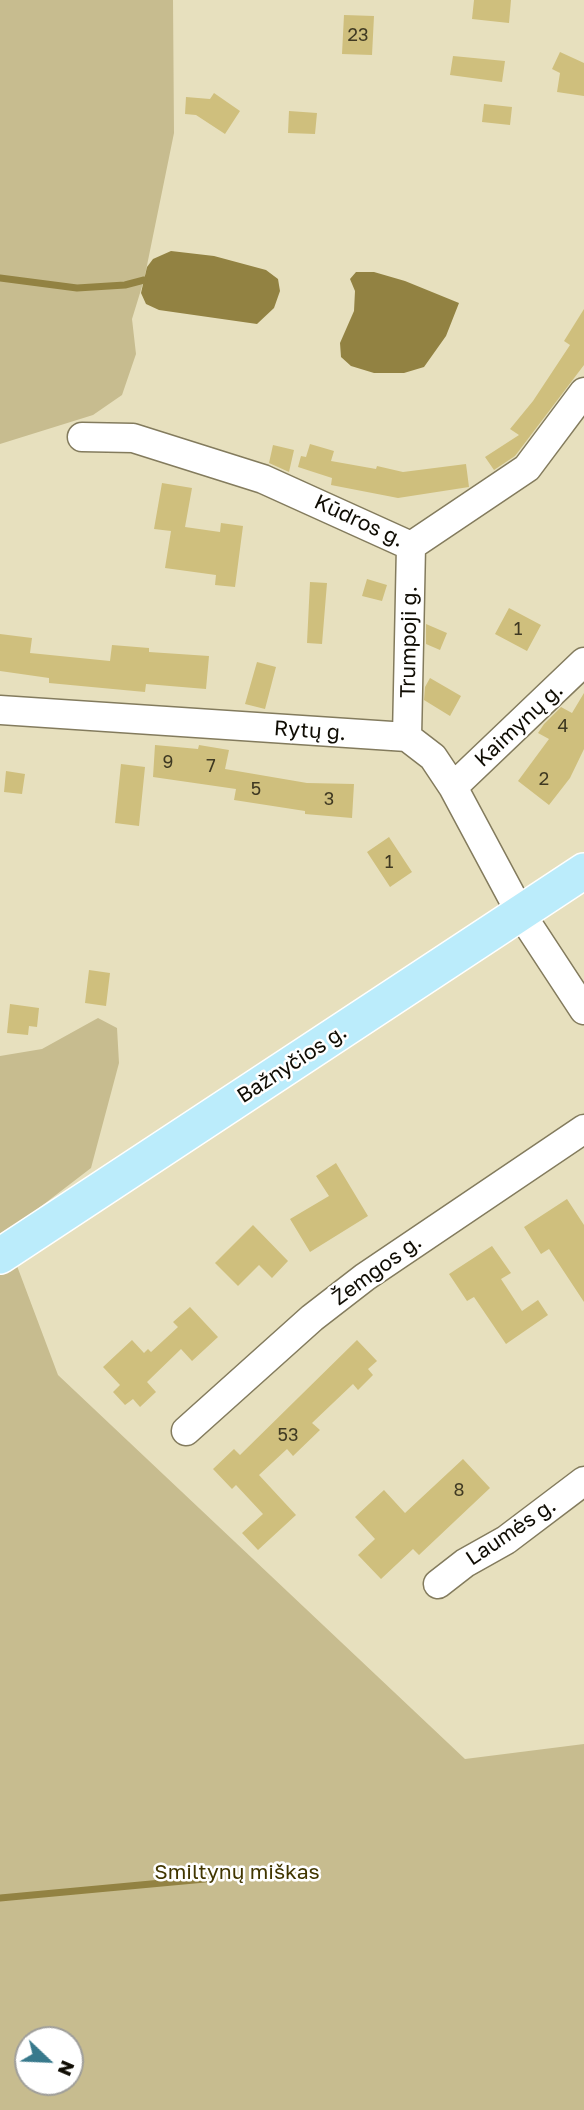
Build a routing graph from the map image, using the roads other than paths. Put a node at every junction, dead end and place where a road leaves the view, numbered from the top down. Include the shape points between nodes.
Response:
1 (584, 392) edge
2 (82, 437) dead end
3 (411, 546) junction
4 (584, 662) edge
5 (0, 710) edge
6 (407, 737) junction
7 (453, 787) junction
8 (584, 871) edge
9 (521, 914) junction
10 (584, 1010) edge
11 (584, 1129) edge
12 (0, 1256) edge
13 (186, 1431) dead end
14 (584, 1480) edge
15 (438, 1584) dead end

1 - 3 street, Kūdros g. via 527,468
2 - 3 street, Kūdros g. via 133,438 264,479
3 - 6 street, Trumpoji g.
4 - 7 street, Kaimynų g.
5 - 6 street, Rytų g.
6 - 7 street via 433,757
7 - 9 street
8 - 9 main road, Bažnyčios g.
9 - 10 street
9 - 12 main road, Bažnyčios g.
11 - 13 street, Žemgos g. via 365,1276
14 - 15 street, Laumės g. via 506,1540

